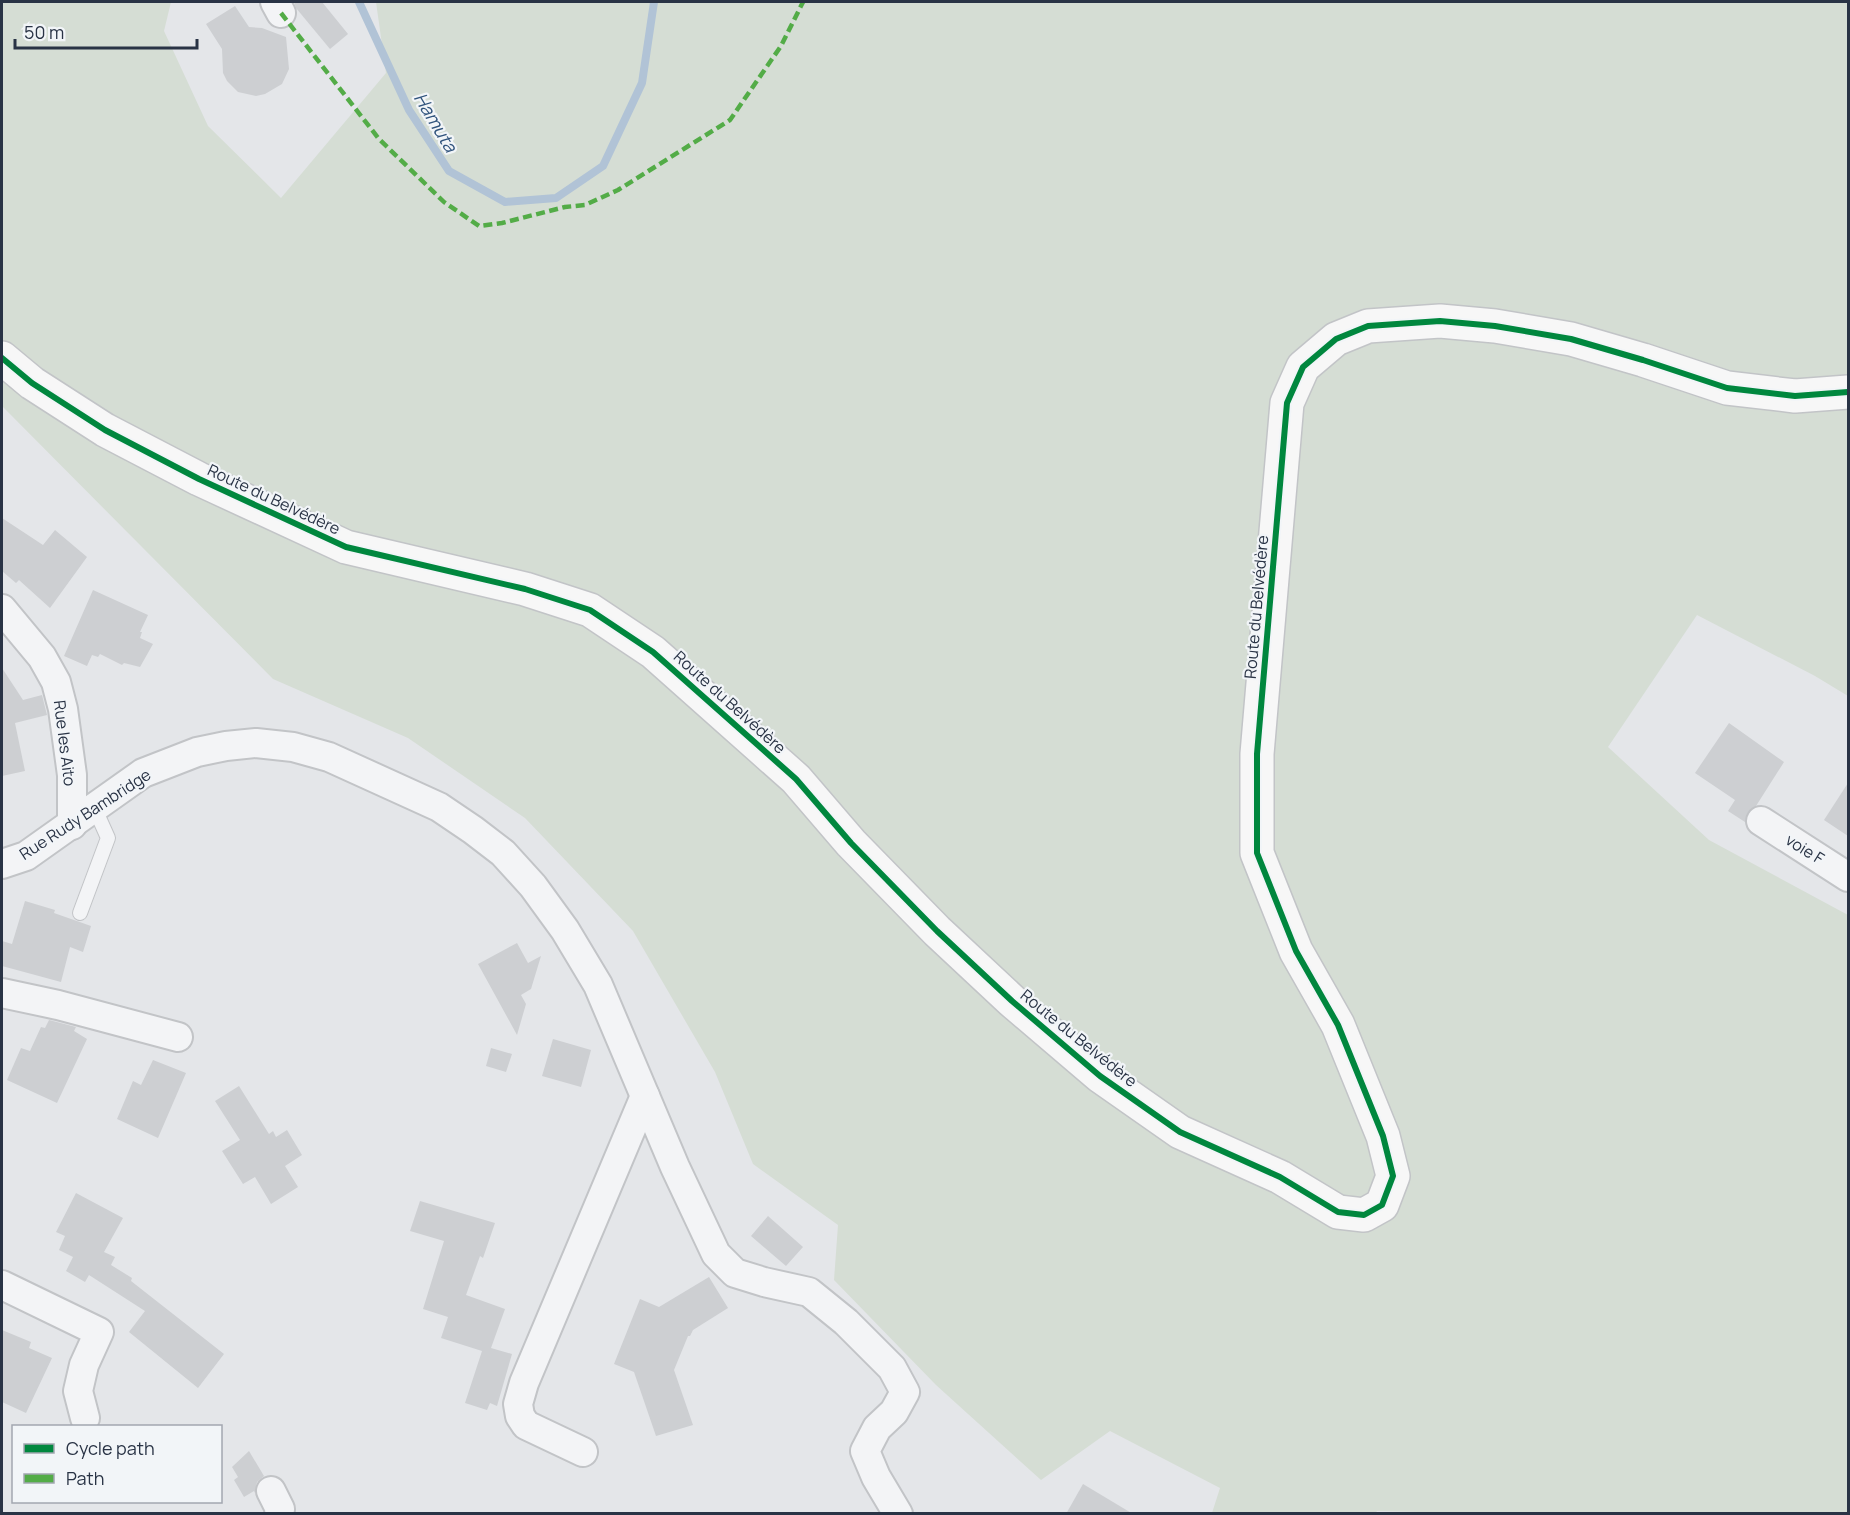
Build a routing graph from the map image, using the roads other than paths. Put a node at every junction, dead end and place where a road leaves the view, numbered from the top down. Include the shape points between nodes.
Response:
1 (2, 358) edge
2 (1848, 392) edge
3 (2, 609) edge
4 (83, 817) junction
5 (1761, 821) dead end
6 (2, 864) edge
7 (1848, 877) edge
8 (80, 913) dead end
9 (2, 993) edge
10 (178, 1037) dead end
11 (645, 1096) junction
12 (2, 1285) edge
13 (85, 1418) dead end
14 (583, 1452) dead end
15 (898, 1514) edge

1 - 2 street, Route du Belvédère via 32,383 105,430 199,479 346,547 525,589 590,610 653,652 796,779 851,843 937,931 1100,1076 1180,1132 1280,1177 1338,1212 1365,1215 1382,1205 1393,1176 1383,1136 1338,1024 1296,951 1257,853 1257,754 1287,403 1304,367 1336,339 1368,327 1440,321 1571,339 1727,388 1795,396
3 - 4 street, Rue les Aito via 42,657 56,682
4 - 6 street, Rue Rudy Bambridge via 26,856
4 - 8 lane via 108,838
4 - 11 street, Rue Rudy Bambridge via 143,773 197,752 256,743 293,747 329,757 439,807 503,853 565,930 598,985
5 - 7 street, voie F
9 - 10 street
11 - 14 street via 518,1404 526,1425
11 - 15 street, Rue Rudy Bambridge via 716,1254 735,1272 808,1292 846,1322 892,1368 904,1392 894,1412 876,1428 865,1451
12 - 13 street via 99,1332 84,1365 78,1391

